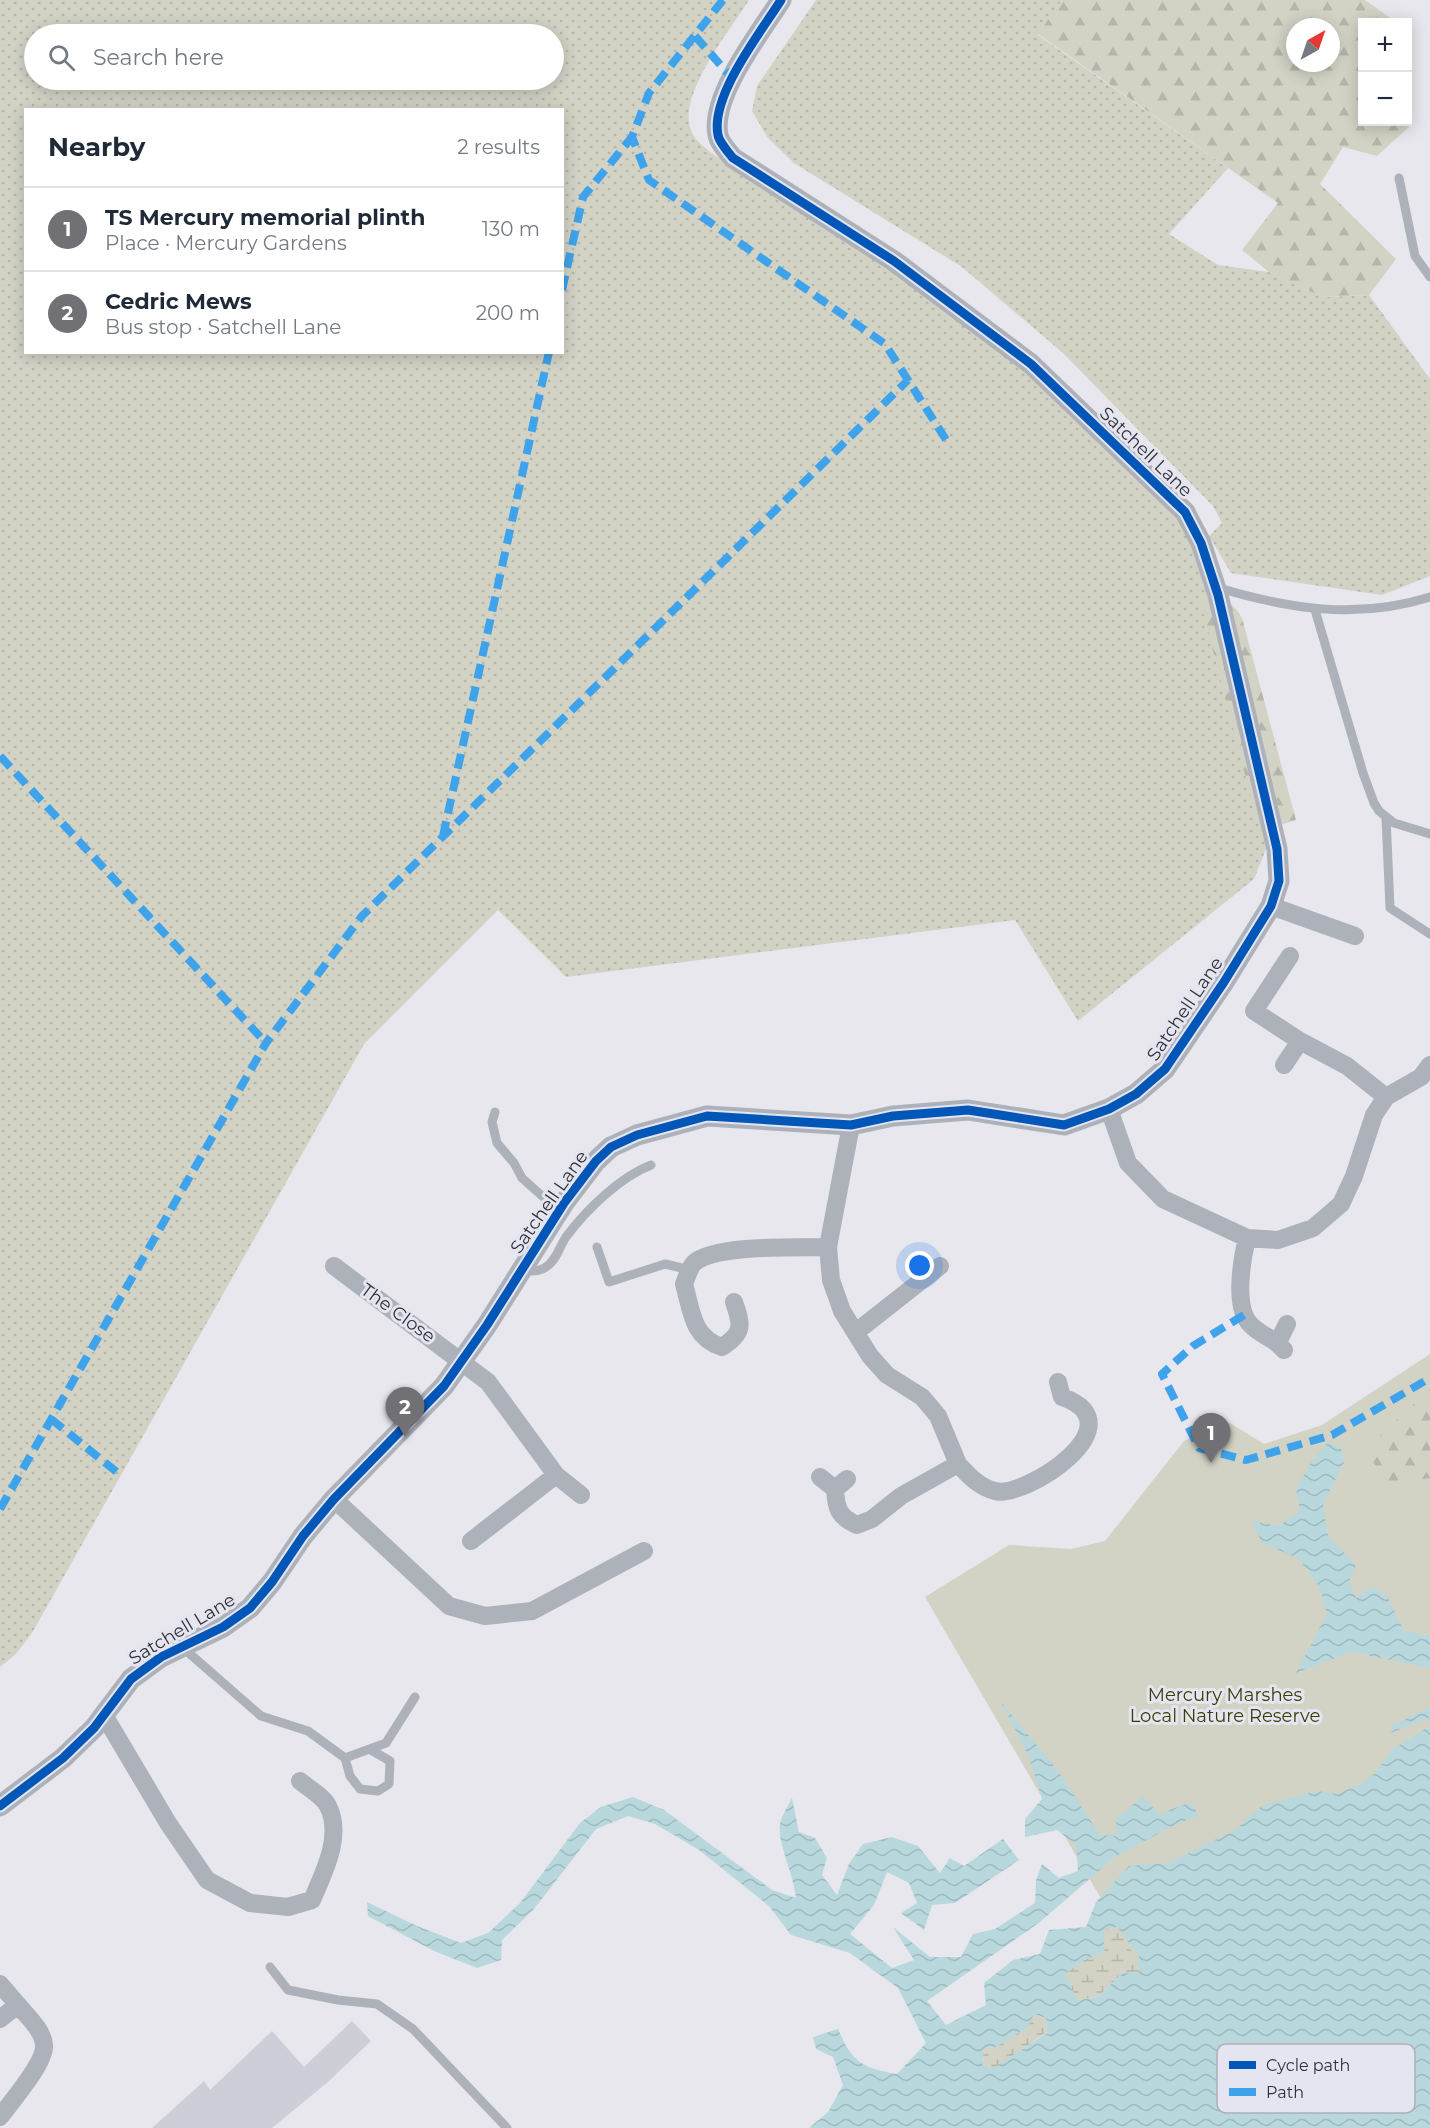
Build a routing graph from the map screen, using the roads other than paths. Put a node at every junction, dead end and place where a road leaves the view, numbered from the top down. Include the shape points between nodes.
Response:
1 (781, 0) edge
2 (1399, 178) dead end
3 (1430, 277) edge
4 (1216, 587) junction
5 (1430, 597) edge
6 (1315, 610) junction
7 (1386, 817) junction
8 (1430, 834) edge
9 (1270, 906) junction
10 (1430, 934) edge
11 (1355, 936) dead end
12 (1290, 956) dead end
13 (1300, 1041) junction
14 (1284, 1065) dead end
15 (1427, 1076) edge
16 (1386, 1097) junction
17 (1108, 1109) junction
18 (495, 1112) dead end
19 (851, 1125) junction
20 (651, 1165) dead end
21 (559, 1211) junction
22 (1247, 1238) junction
23 (597, 1247) dead end
24 (828, 1247) junction
25 (334, 1266) dead end
26 (940, 1266) dead end
27 (690, 1270) junction
28 (522, 1271) junction
29 (734, 1302) dead end
30 (1287, 1324) dead end
31 (856, 1332) junction
32 (462, 1360) junction
33 (1057, 1396) dead end
34 (958, 1464) junction
35 (556, 1475) junction
36 (820, 1477) dead end
37 (581, 1495) dead end
38 (334, 1500) junction
39 (471, 1541) dead end
40 (644, 1551) dead end
41 (182, 1647) junction
42 (415, 1697) dead end
43 (104, 1715) junction
44 (371, 1750) junction
45 (345, 1758) junction
46 (300, 1781) dead end
47 (0, 1806) edge
48 (270, 1967) dead end
49 (0, 1984) edge
50 (18, 2005) junction
51 (0, 2019) edge
52 (0, 2118) edge
53 (507, 2128) edge

1 - 4 street, Satchell Lane via 732,78 719,112 718,136 733,158 894,261 1031,364 1178,503 1196,530
2 - 3 lane via 1414,256
4 - 6 lane via 1266,603
4 - 9 street, Satchell Lane via 1277,849 1279,881
5 - 6 lane via 1365,611
6 - 7 lane via 1363,773 1374,803
7 - 8 lane
7 - 10 lane via 1390,908
9 - 11 street
9 - 17 street, Satchell Lane via 1171,1063 1136,1094
12 - 13 street via 1254,1011
13 - 14 street
13 - 16 street via 1347,1066
15 - 16 street
16 - 22 street via 1374,1115 1341,1204 1313,1228 1278,1240
17 - 19 street, Satchell Lane via 1064,1125 968,1110 893,1116
17 - 22 street via 1128,1163 1163,1199
18 - 21 lane via 492,1122 497,1143 522,1178
19 - 21 street, Satchell Lane via 707,1116 637,1135 604,1153
19 - 24 street
20 - 28 lane via 607,1193 566,1237 549,1266 541,1271
21 - 28 street, Satchell Lane
22 - 30 street via 1242,1258 1243,1311 1251,1325 1281,1346
23 - 27 lane via 609,1282 665,1264
24 - 27 street via 733,1251 705,1256
24 - 31 street via 831,1280 842,1311
25 - 32 street, The Close
26 - 31 street
27 - 29 street via 684,1284 697,1329 707,1342 722,1347 736,1338 741,1323
28 - 32 street, Satchell Lane
31 - 34 street via 887,1376 922,1397 938,1416
32 - 35 street, The Close via 488,1382
32 - 38 street, Satchell Lane via 444,1386
33 - 34 street via 1073,1401 1085,1411 1089,1433 1081,1445 1041,1477 1020,1489 996,1492 972,1480
34 - 36 street via 857,1525 844,1519 836,1508 841,1484
35 - 37 street, The Close
35 - 39 street
38 - 40 street via 449,1606 485,1616 532,1611
38 - 41 street, Satchell Lane via 250,1608
41 - 43 street, Satchell Lane via 161,1656 131,1679
41 - 45 lane via 261,1716 308,1731
42 - 44 lane via 386,1743
43 - 46 street via 207,1880 250,1903 288,1907 312,1900 328,1862 334,1827 327,1804
43 - 47 street, Satchell Lane via 63,1758
44 - 45 lane
44 - 45 lane via 390,1761 389,1784 378,1791 360,1789 350,1776
48 - 53 lane via 288,1990 338,2001 377,2004 413,2029
49 - 50 street
50 - 51 street
50 - 52 street via 40,2032 45,2046 39,2062

